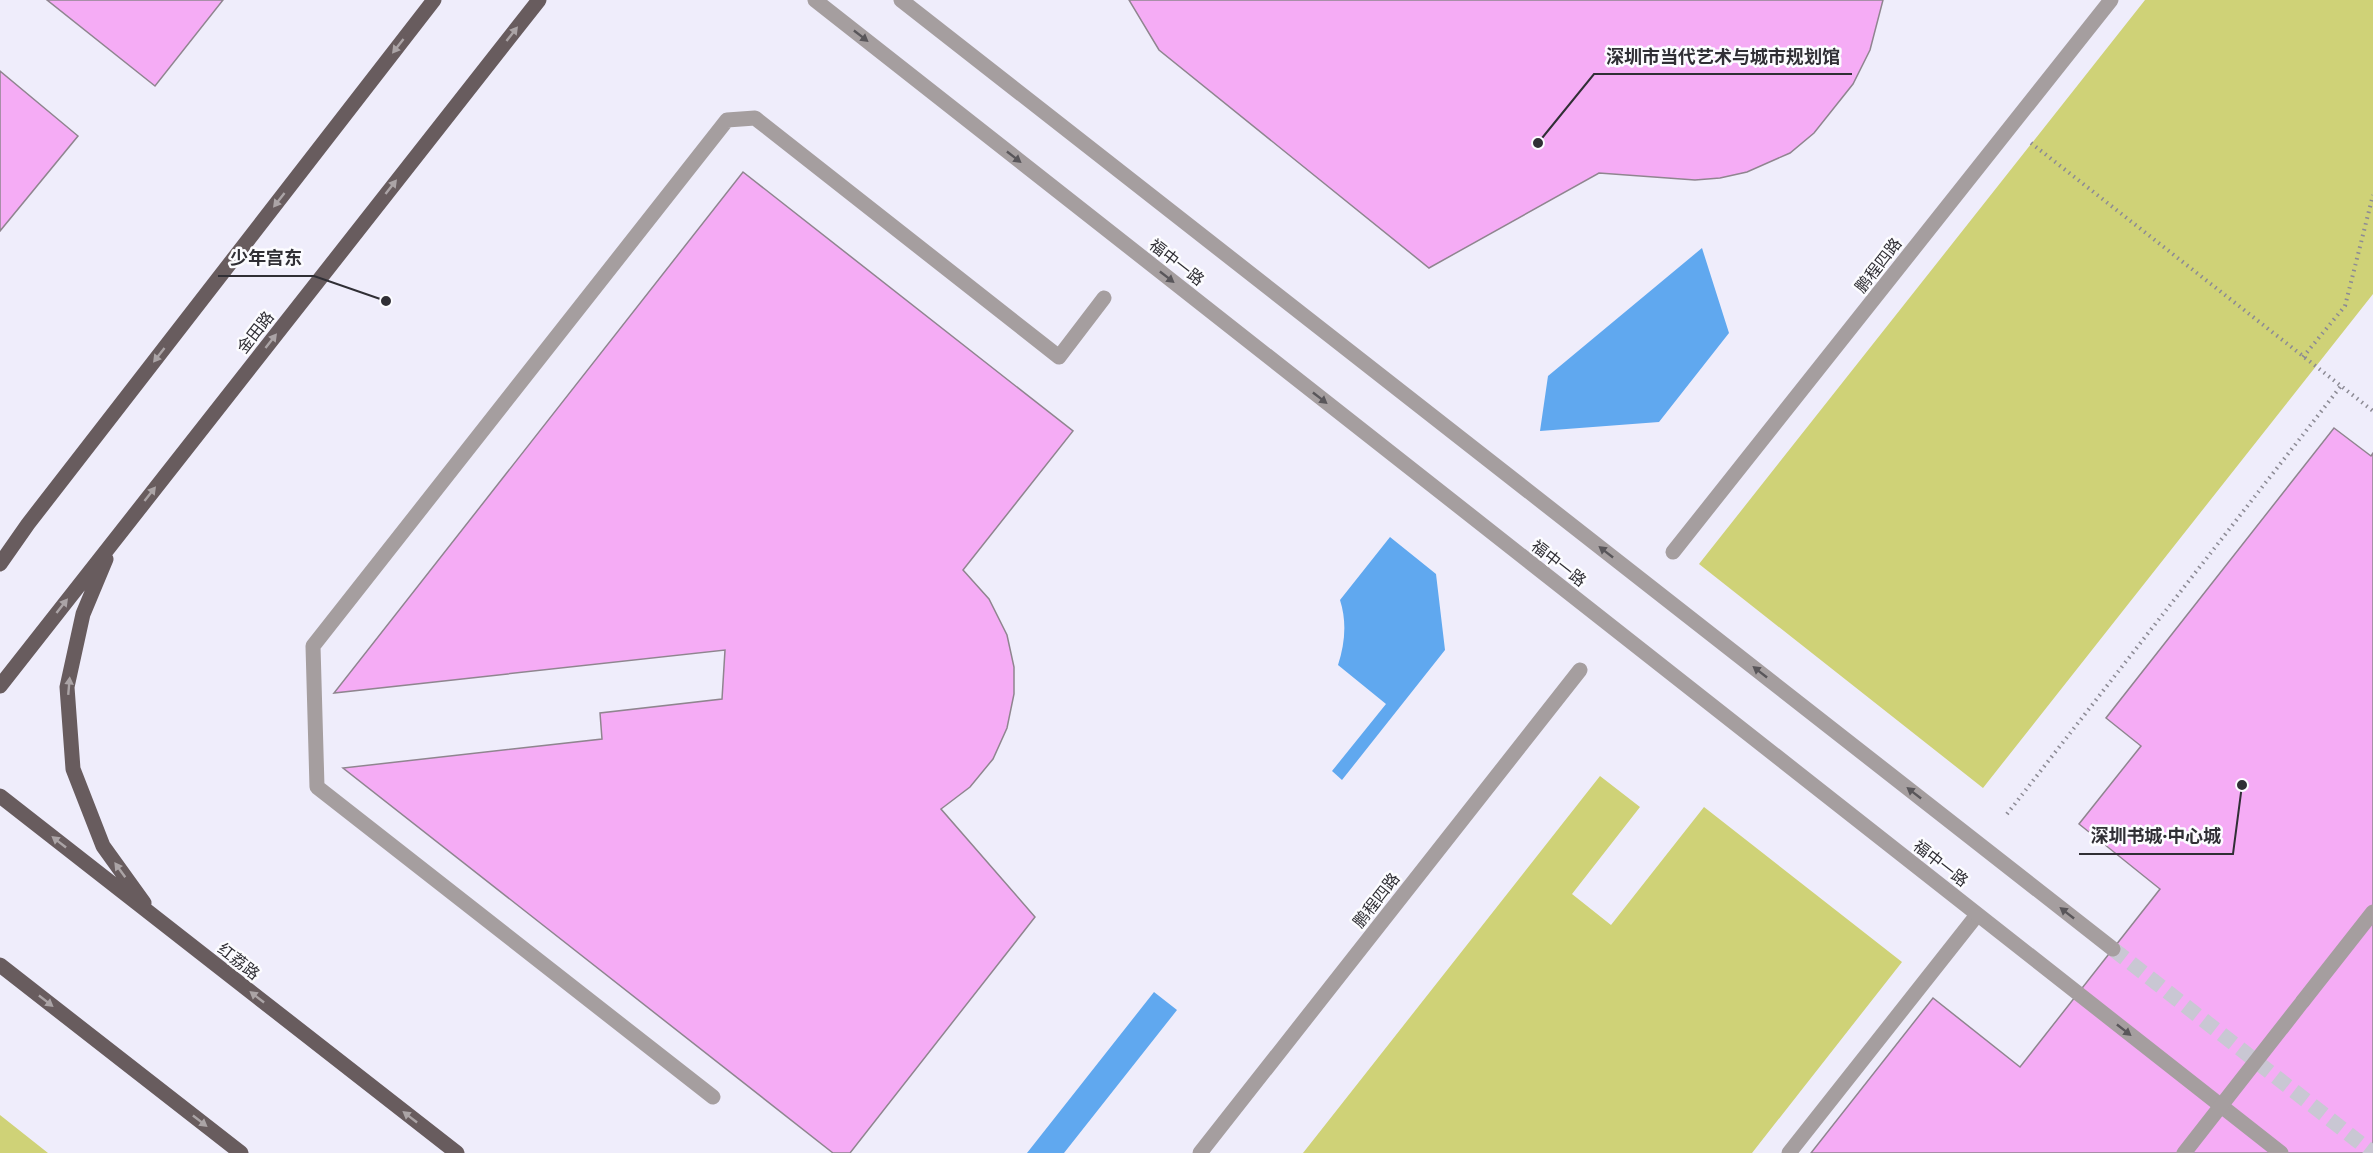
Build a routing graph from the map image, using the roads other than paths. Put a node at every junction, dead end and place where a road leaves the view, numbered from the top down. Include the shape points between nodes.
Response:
1 (434, 0) edge
2 (539, 0) edge
3 (815, 0) edge
4 (901, 0) edge
5 (2111, 0) edge
6 (1104, 298) dead end
7 (28, 524) junction
8 (114, 540) junction
9 (0, 543) edge
10 (1673, 552) dead end
11 (0, 564) edge
12 (1580, 670) dead end
13 (0, 686) edge
14 (0, 796) edge
15 (2373, 912) edge
16 (1977, 915) junction
17 (154, 917) junction
18 (2113, 949) tunnel mouth
19 (0, 965) edge
20 (713, 1097) dead end
21 (241, 1153) edge
22 (457, 1153) edge
23 (1200, 1153) edge
24 (1789, 1153) edge
25 (2184, 1153) edge
26 (2281, 1153) edge

1 -> 7 main road
8 -> 2 main road, 金田路
3 -> 16 street, 福中一路
18 -> 4 street
5 - 10 street, 鹏程四路
6 - 20 street via 1059,357 754,118 727,120 313,646 317,787
7 - 9 main road
7 - 11 main road
13 -> 8 main road, 金田路
17 -> 8 main road via 103,846 73,769 67,687 83,614
12 - 23 street, 鹏程四路
17 -> 14 main road, 红荔路
15 - 25 street, bridge
16 - 24 street
16 -> 26 street, 福中一路
22 -> 17 main road, 红荔路
19 -> 21 main road

